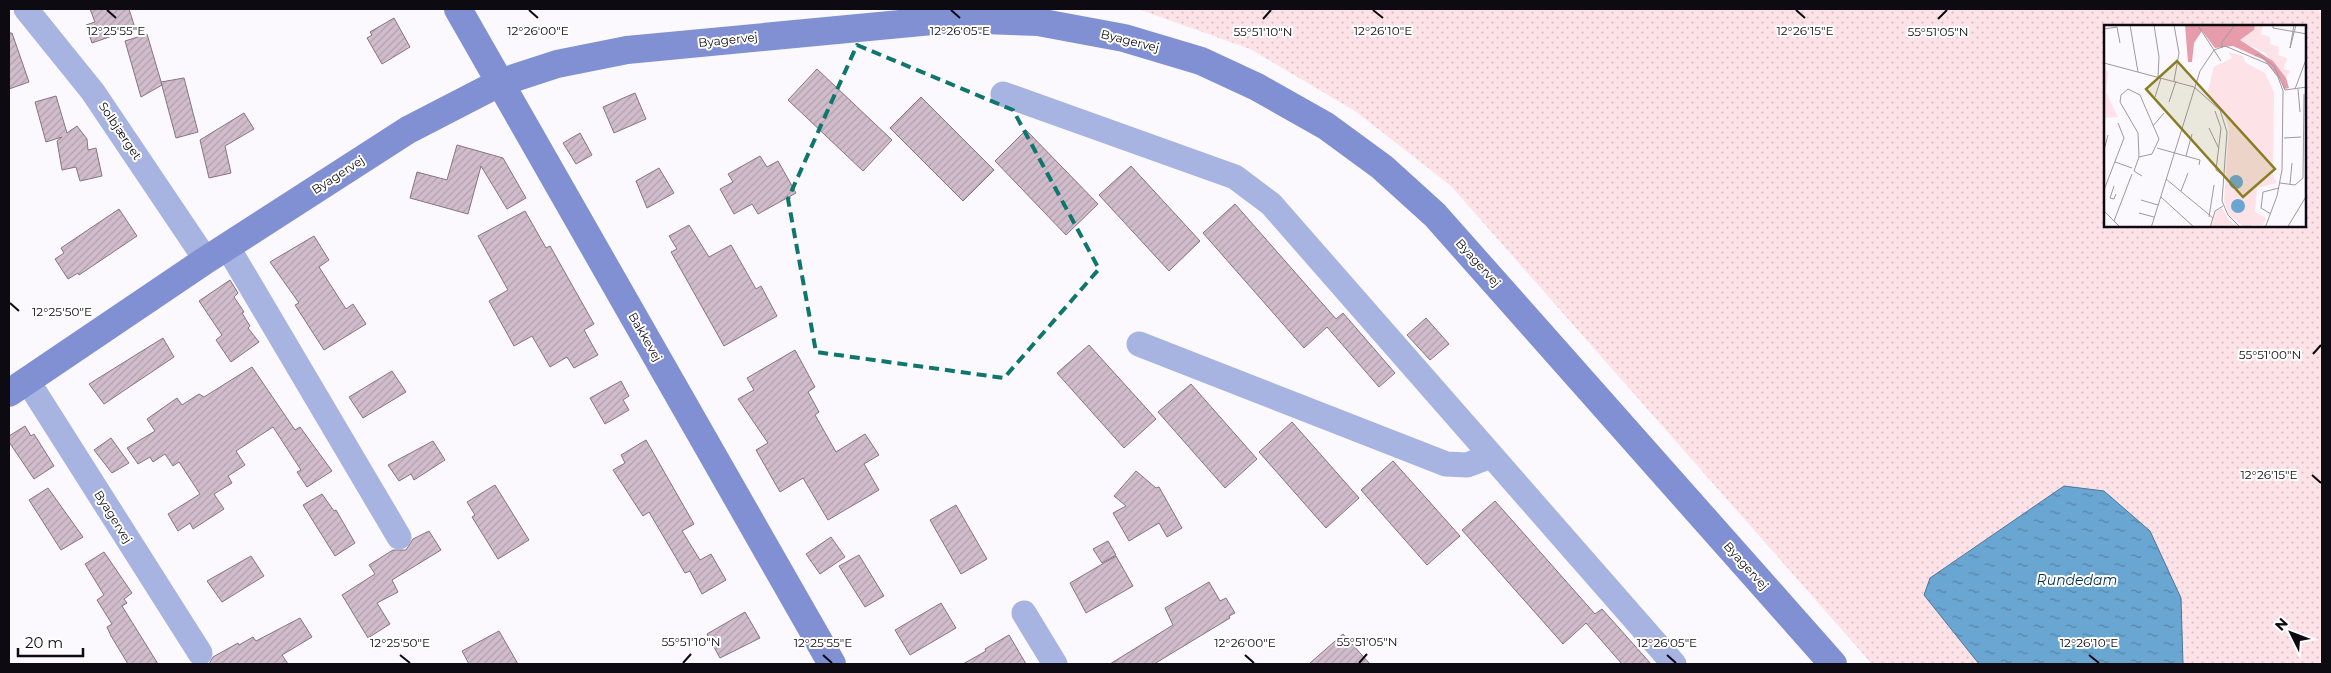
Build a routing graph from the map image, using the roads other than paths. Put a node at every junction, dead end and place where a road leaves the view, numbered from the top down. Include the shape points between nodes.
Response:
1 (26, 9) edge
2 (458, 9) edge
3 (499, 83) junction
4 (1003, 94) dead end
5 (217, 253) junction
6 (1139, 344) dead end
7 (18, 386) edge
8 (1491, 456) junction
9 (399, 537) dead end
10 (1024, 613) dead end
11 (200, 654) dead end
12 (832, 664) edge
13 (1055, 664) edge
14 (1674, 664) edge
15 (1833, 664) edge

1 - 5 street, Solbjærget
2 - 3 street, Bakkevej
3 - 5 street, Byagervej via 408,130
3 - 12 street, Bakkevej
3 - 15 street, Byagervej via 557,64 627,50 954,19 1038,22 1124,38 1201,61 1257,86 1326,126 1382,167 1435,215
4 - 8 street via 1226,174 1271,204
5 - 7 street, Byagervej
5 - 9 street
6 - 8 street via 1446,464 1467,465
7 - 11 street, Byagervej
8 - 14 street
10 - 13 street

